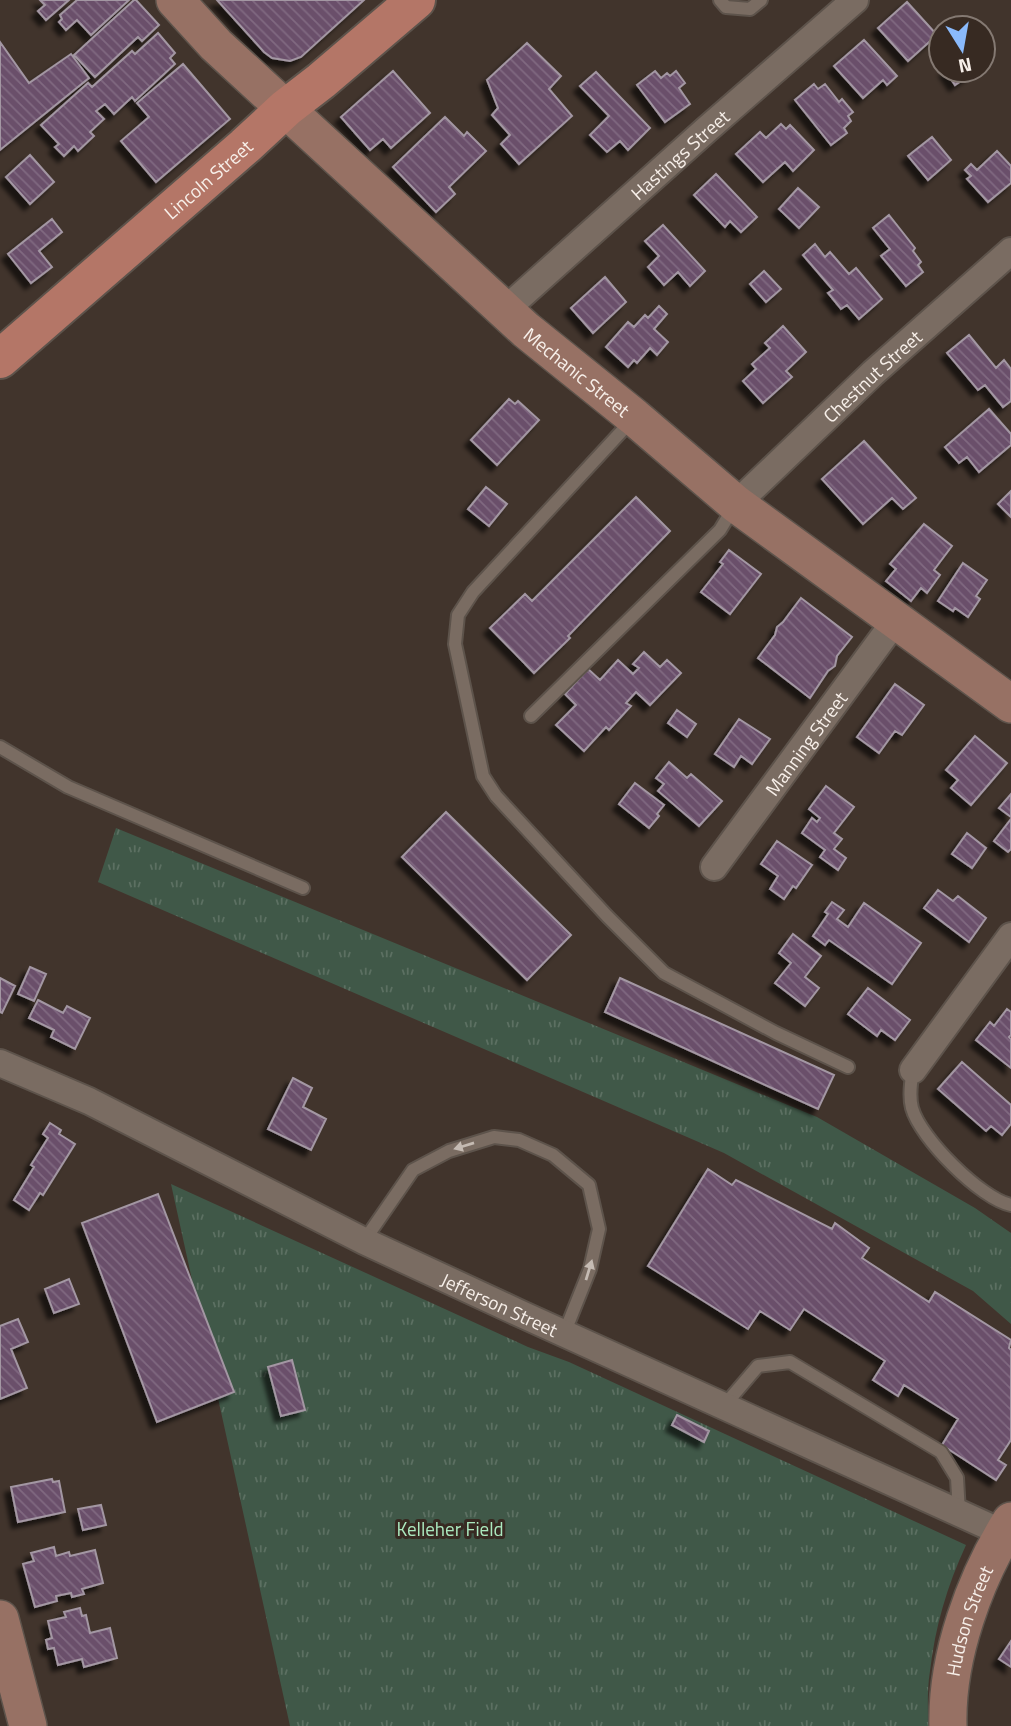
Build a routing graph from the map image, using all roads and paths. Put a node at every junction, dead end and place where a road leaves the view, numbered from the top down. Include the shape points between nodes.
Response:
1 (175, 0) edge
2 (416, 0) edge
3 (720, 0) edge
4 (761, 0) edge
5 (855, 0) edge
6 (286, 108) junction
7 (1011, 251) edge
8 (505, 310) junction
9 (0, 359) edge
10 (634, 417) junction
11 (736, 504) junction
12 (896, 620) junction
13 (1011, 704) edge
14 (531, 716) dead end
15 (0, 747) edge
16 (715, 867) dead end
17 (303, 888) dead end
18 (1011, 936) edge
19 (0, 1063) edge
20 (848, 1067) dead end
21 (913, 1070) joint
22 (1011, 1205) edge
23 (364, 1241) junction
24 (564, 1334) junction
25 (723, 1407) junction
26 (959, 1513) junction
27 (1006, 1537) edge
28 (0, 1619) edge
29 (28, 1726) edge
30 (948, 1726) edge

1 - 6 street, Mechanic Street via 216,45
2 - 6 main road, Lincoln Street
3 - 4 lane via 726,7 750,9
5 - 8 street, Hastings Street
6 - 8 street, Mechanic Street
6 - 9 main road, Lincoln Street
7 - 11 street, Chestnut Street via 873,373
8 - 10 street, Mechanic Street
10 - 11 street, Mechanic Street
10 - 20 lane via 458,614 454,644 483,776 496,796 664,973
11 - 12 street, Mechanic Street
11 - 14 lane via 720,530
12 - 13 street, Mechanic Street
12 - 16 street, Manning Street
15 - 17 lane via 68,787
18 - 21 street
19 - 23 street, Jefferson Street via 89,1101
21 - 22 lane via 912,1108 926,1135 960,1173 1001,1203
23 - 24 street, Jefferson Street
24 -> 23 lane via 590,1269 598,1229 589,1185 553,1155 519,1140 494,1137 449,1151 413,1170
24 - 25 street, Jefferson Street
25 - 26 street, Jefferson Street
25 - 26 lane via 758,1366 789,1362 941,1452 957,1478
26 - 27 street, Jefferson Street
27 - 30 street, Hudson Street via 973,1594 957,1650
28 - 29 street

